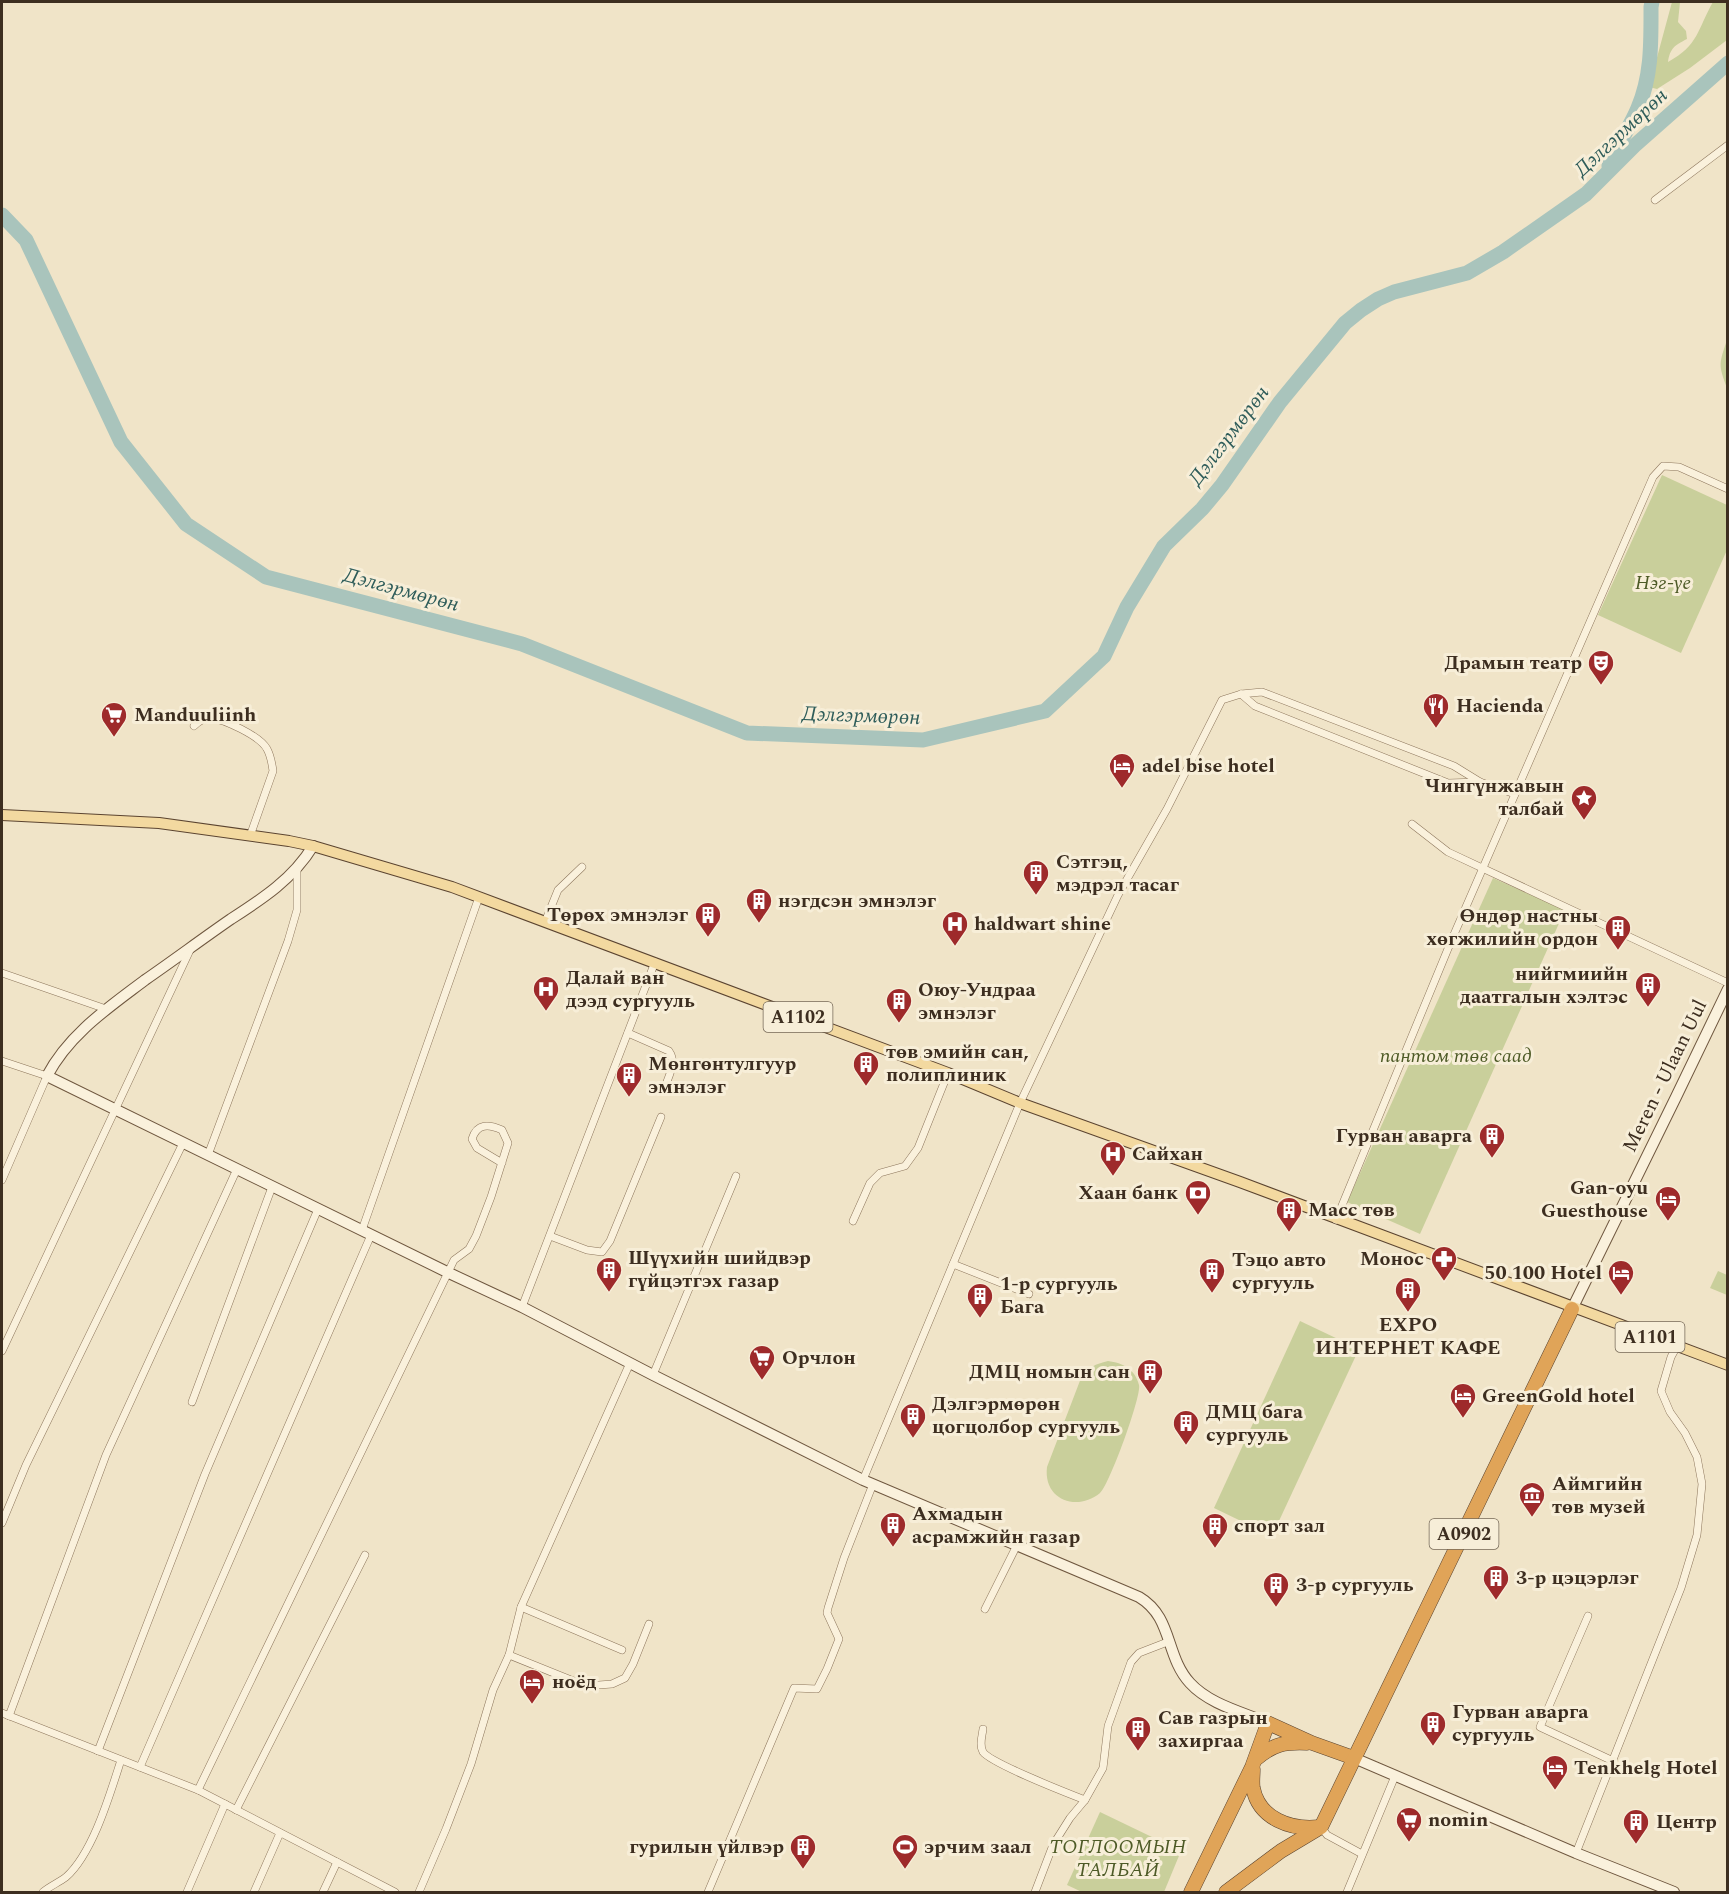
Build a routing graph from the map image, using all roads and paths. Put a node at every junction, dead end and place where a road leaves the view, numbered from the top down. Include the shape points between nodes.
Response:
1 (1728, 145) edge
2 (1654, 200) dead end
3 (1728, 489) edge
4 (1241, 694) junction
5 (194, 726) dead end
6 (1480, 782) junction
7 (1515, 794) junction
8 (2, 815) edge
9 (1412, 824) dead end
10 (250, 836) junction
11 (313, 846) junction
12 (582, 867) dead end
13 (1483, 868) junction
14 (297, 869) junction
15 (479, 897) junction
16 (545, 922) junction
17 (192, 946) junction
18 (655, 962) junction
19 (2, 973) edge
20 (1728, 983) edge
21 (1728, 989) edge
22 (106, 1009) junction
23 (628, 1034) junction
24 (2, 1060) edge
25 (948, 1073) junction
26 (47, 1076) junction
27 (665, 1087) dead end
28 (1020, 1103) junction
29 (114, 1109) junction
30 (661, 1117) dead end
31 (183, 1143) junction
32 (208, 1155) junction
33 (501, 1163) junction
34 (237, 1169) junction
35 (736, 1176) dead end
36 (2, 1180) edge
37 (272, 1186) junction
38 (318, 1209) junction
39 (1336, 1220) junction
40 (853, 1221) dead end
41 (367, 1232) junction
42 (550, 1236) junction
43 (953, 1264) junction
44 (448, 1273) junction
45 (1029, 1294) dead end
46 (522, 1307) junction
47 (1572, 1308) junction
48 (1677, 1346) junction
49 (2, 1351) edge
50 (630, 1363) junction
51 (1728, 1365) edge
52 (653, 1375) junction
53 (192, 1402) dead end
54 (868, 1482) junction
55 (2, 1523) edge
56 (1017, 1545) junction
57 (365, 1555) dead end
58 (521, 1607) junction
59 (985, 1609) dead end
60 (1588, 1616) dead end
61 (649, 1624) dead end
62 (1170, 1641) junction
63 (622, 1650) dead end
64 (509, 1655) junction
65 (5, 1714) edge
66 (1268, 1723) junction
67 (983, 1729) dead end
68 (1312, 1743) junction
69 (98, 1751) junction
70 (1354, 1758) junction
71 (121, 1760) junction
72 (1613, 1761) junction
73 (1254, 1764) junction
74 (140, 1767) junction
75 (1395, 1776) junction
76 (198, 1790) junction
77 (1085, 1800) junction
78 (225, 1804) junction
79 (236, 1810) junction
80 (1321, 1827) junction
81 (280, 1833) junction
82 (1576, 1853) junction
83 (1362, 1854) junction
84 (337, 1862) junction
85 (43, 1893) edge
86 (187, 1893) edge
87 (254, 1893) edge
88 (323, 1893) edge
89 (395, 1893) edge
90 (419, 1893) edge
91 (708, 1893) edge
92 (1035, 1893) edge
93 (1191, 1893) edge
94 (1226, 1893) edge
95 (1347, 1893) edge
96 (1674, 1893) edge

1 - 2 street
3 - 7 street via 1679,467 1663,466 1653,477
4 - 6 street via 1262,692 1454,766
4 - 6 street via 1255,706 1448,783
4 - 28 street via 1222,700 1118,895
5 - 10 street via 202,719 212,718 249,732 267,749 273,771
6 - 7 street
7 - 13 street
8 - 10 main road, A1102 via 159,823
9 - 13 street via 1448,852
10 - 11 main road, A1102
11 - 14 main road
11 - 15 main road, A1102
12 - 16 street via 558,890
13 - 20 street
13 - 39 street
14 - 17 main road
14 - 32 street via 297,910 288,942
15 - 16 main road, A1102
15 - 41 street
16 - 18 main road, A1102
17 - 22 main road
17 - 29 street
18 - 23 street
18 - 25 main road, A1102
19 - 22 street
21 - 47 main road, Meren - Ulaan Uul
22 - 26 main road via 65,1047
23 - 27 street via 673,1056
23 - 42 street
24 - 26 street
25 - 28 main road, A1102
25 - 40 street via 918,1148 905,1166 880,1173 870,1183
26 - 29 main road
26 - 36 street
28 - 39 main road, A1102
28 - 43 street
29 - 31 main road
29 - 49 street
30 - 42 street via 602,1252
31 - 32 main road
31 - 55 street via 26,1465
32 - 34 main road
33 - 33 street via 477,1148 472,1139 480,1126 493,1125 507,1136
33 - 44 street via 476,1236 469,1249 454,1260
34 - 37 main road
34 - 65 street via 106,1455
35 - 52 street
37 - 38 main road
37 - 53 street
38 - 41 main road
38 - 69 street via 205,1474
39 - 47 main road, A1102
41 - 44 main road
41 - 74 street
42 - 46 street
43 - 45 street
43 - 54 street
44 - 46 main road
44 - 76 street
46 - 50 main road
47 - 48 main road, A1101
47 - 70 highway, A0902
48 - 51 main road, A1101
48 - 72 street via 1661,1391 1697,1457 1702,1484 1697,1536 1681,1588
50 - 52 main road
50 - 58 street
52 - 54 main road
54 - 56 main road
54 - 91 street via 827,1613 839,1639 817,1689 794,1688
56 - 59 street
56 - 62 main road via 1150,1603
57 - 79 street
58 - 63 street
58 - 64 street
60 - 72 street via 1540,1727
61 - 64 street via 625,1678 612,1683 586,1686
62 - 66 main road via 1182,1673 1203,1696
62 - 77 street via 1138,1653 1131,1662 1108,1726 1103,1768
64 - 90 street via 493,1690 471,1764
65 - 69 street
66 - 68 highway
66 - 73 highway
67 - 77 street via 980,1745 984,1754
68 - 70 highway
68 - 73 highway via 1279,1745 1268,1749
69 - 71 street
70 - 75 main road
70 - 80 highway, A0902
71 - 74 street
71 - 85 street via 106,1807 78,1862
72 - 82 street
73 - 80 highway via 1253,1789 1267,1815 1294,1827
73 - 93 highway
74 - 76 street
75 - 82 main road
75 - 83 street
76 - 78 street
77 - 92 street via 1053,1845
78 - 79 street
78 - 86 street
79 - 81 street
80 - 83 street via 1327,1835
80 - 94 highway via 1281,1851
81 - 84 street
81 - 87 street
82 - 96 main road
83 - 95 street
84 - 88 street
84 - 89 street

